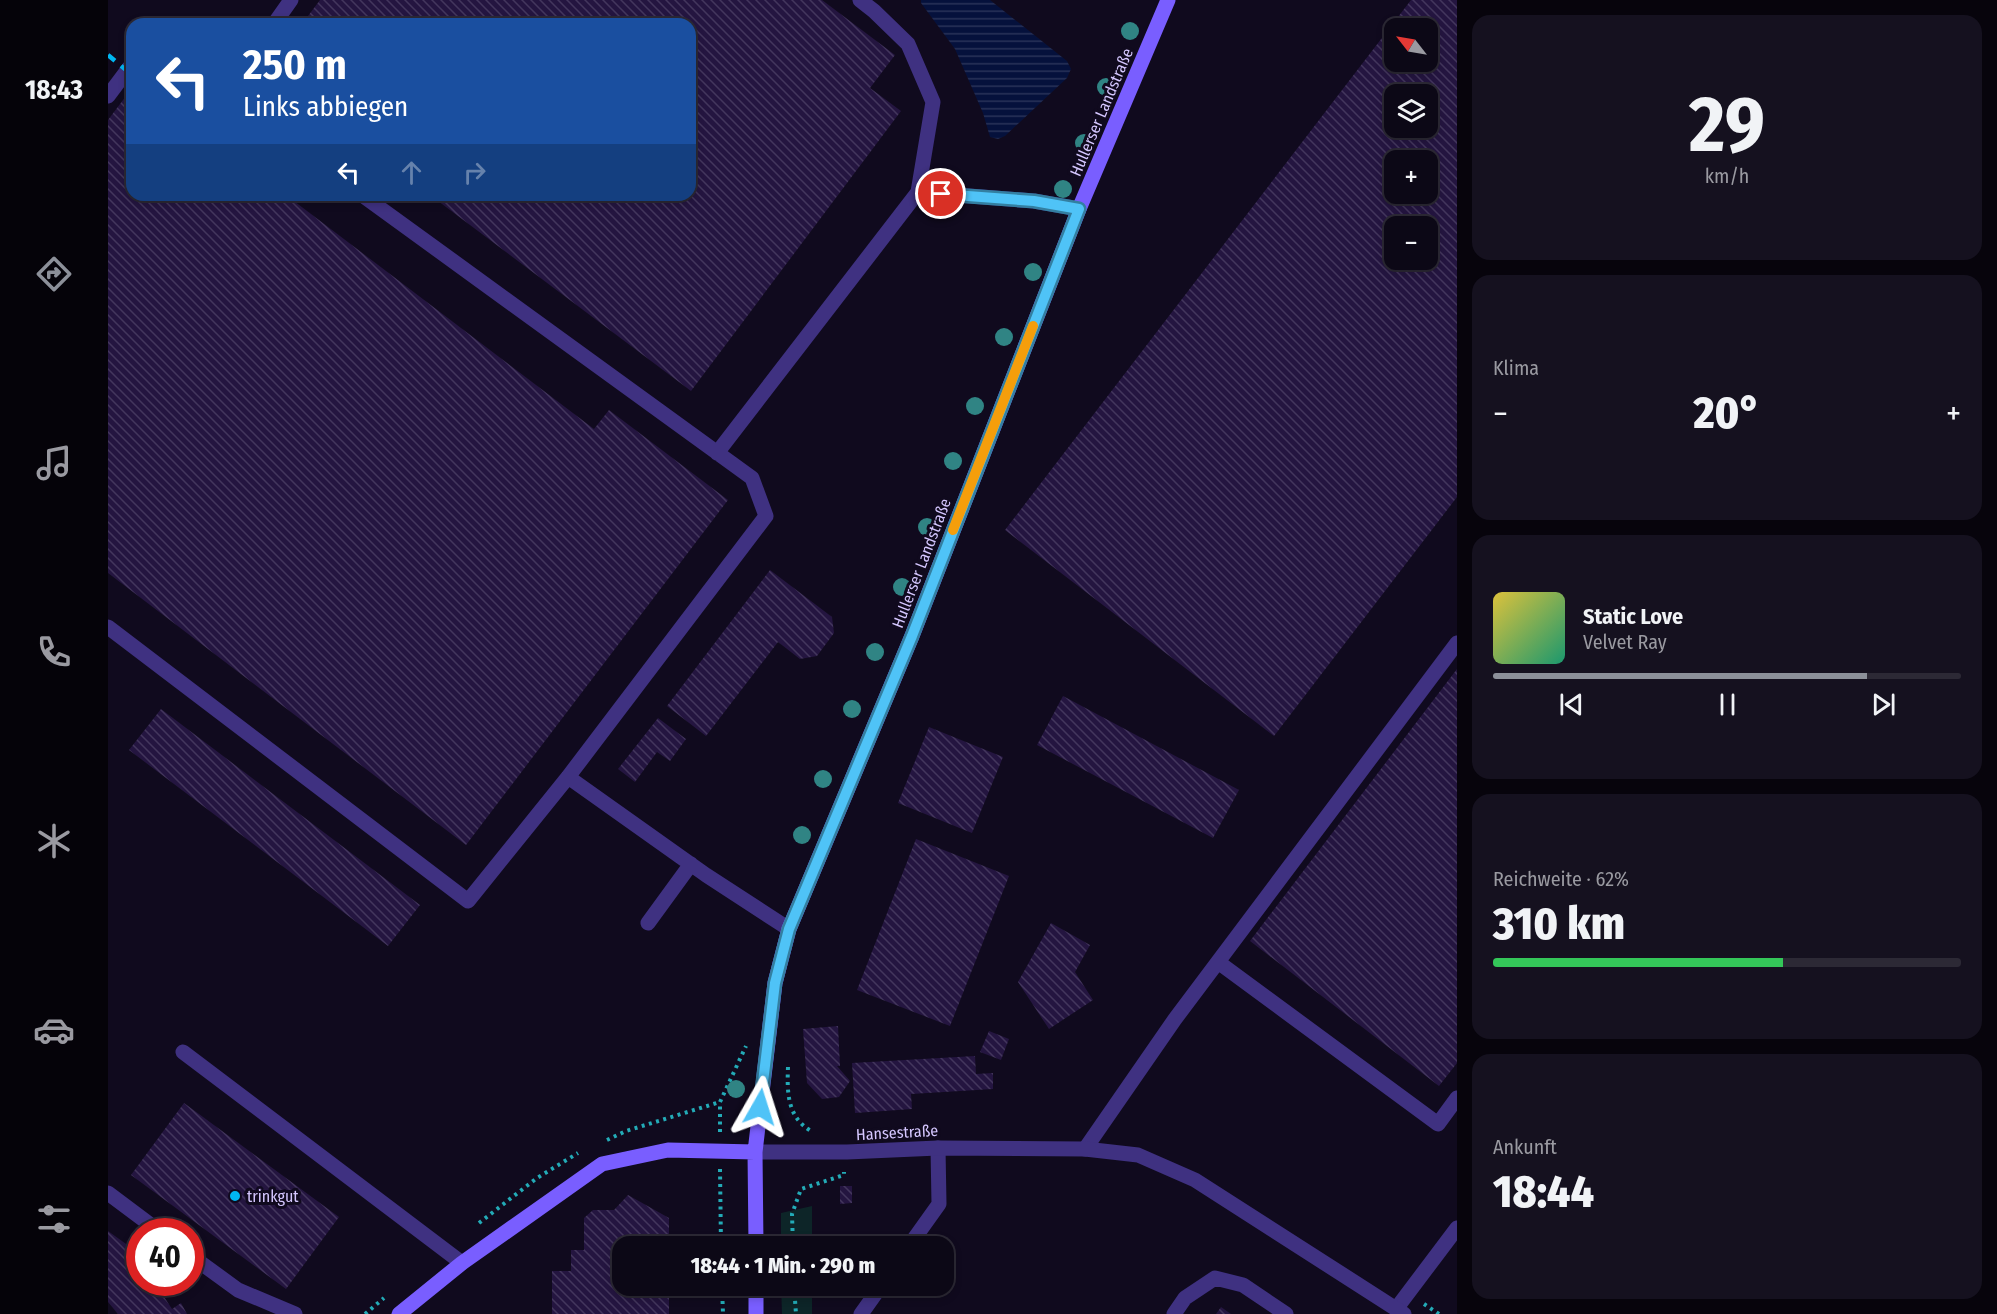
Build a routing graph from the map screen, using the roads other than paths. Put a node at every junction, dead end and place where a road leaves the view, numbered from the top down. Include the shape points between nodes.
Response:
1 (291, 0) edge
2 (860, 0) edge
3 (1168, 0) edge
4 (278, 18) edge
5 (126, 72) edge
6 (108, 96) edge
7 (918, 192) junction
8 (370, 201) edge
9 (1079, 209) junction
10 (717, 453) junction
11 (108, 627) edge
12 (1457, 643) edge
13 (568, 777) junction
14 (691, 864) junction
15 (648, 923) dead end
16 (789, 929) junction
17 (1218, 962) junction
18 (183, 1052) dead end
19 (1457, 1098) edge
20 (938, 1148) junction
21 (1085, 1149) junction
22 (755, 1152) junction
23 (108, 1192) edge
24 (142, 1218) edge
25 (1457, 1228) edge
26 (756, 1236) edge
27 (916, 1236) edge
28 (462, 1263) junction
29 (204, 1265) edge
30 (756, 1296) edge
31 (874, 1296) edge
32 (1400, 1311) edge
33 (295, 1314) edge
34 (399, 1314) edge
35 (756, 1314) edge
36 (861, 1314) edge
37 (1174, 1314) edge
38 (1286, 1314) edge

1 - 4 street
2 - 7 street via 908,44 933,102
3 - 9 street, Hullerser Landstraße
5 - 6 street
7 - 9 street via 1034,201
7 - 10 street
8 - 10 street
9 - 16 street, Hullerser Landstraße via 912,636
10 - 13 street via 752,478 766,516
11 - 13 street via 468,901
12 - 17 street
13 - 14 street
14 - 15 street
14 - 16 street
16 - 22 street, Hullerser Landstraße via 775,983
17 - 19 street via 1438,1124
17 - 21 street
18 - 28 street
20 - 21 street, Hansestraße
20 - 22 street, Hansestraße
20 - 27 street via 939,1204
21 - 32 street, Hansestraße via 1138,1155 1195,1180
22 - 26 street, Hullerser Landstraße
22 - 28 street, Hansestraße via 668,1150 602,1164
23 - 24 street
25 - 32 street
28 - 34 street, Hansestraße
29 - 33 street via 238,1290
30 - 35 street
31 - 36 street
37 - 38 street via 1185,1298 1215,1278 1243,1285

